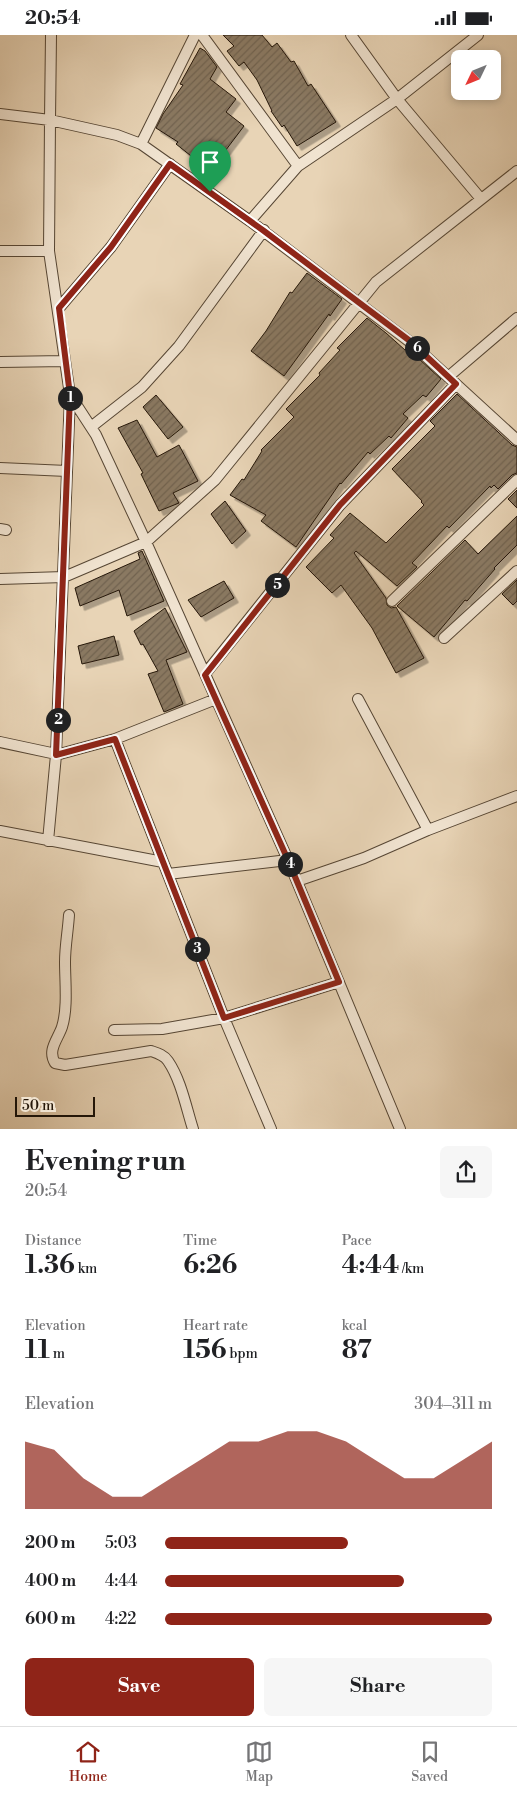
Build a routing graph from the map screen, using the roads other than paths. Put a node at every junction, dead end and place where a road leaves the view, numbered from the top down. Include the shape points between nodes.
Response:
1 (50, 35) edge
2 (196, 35) edge
3 (202, 35) edge
4 (351, 35) edge
5 (478, 35) edge
6 (397, 99) junction
7 (0, 114) edge
8 (50, 120) junction
9 (141, 144) junction
10 (170, 164) junction
11 (298, 166) junction
12 (517, 171) edge
13 (481, 199) junction
14 (250, 221) junction
15 (264, 231) junction
16 (0, 251) edge
17 (49, 251) junction
18 (359, 303) junction
19 (59, 308) junction
20 (517, 318) edge
21 (0, 361) edge
22 (65, 361) junction
23 (452, 380) junction
24 (70, 395) junction
25 (91, 427) junction
26 (517, 441) edge
27 (0, 468) edge
28 (68, 471) junction
29 (517, 480) edge
30 (146, 542) junction
31 (517, 571) edge
32 (64, 577) junction
33 (0, 579) edge
34 (392, 601) dead end
35 (444, 638) dead end
36 (205, 675) junction
37 (216, 699) junction
38 (358, 699) dead end
39 (115, 739) junction
40 (0, 742) edge
41 (56, 755) junction
42 (517, 796) edge
43 (428, 830) junction
44 (0, 831) edge
45 (48, 841) junction
46 (288, 860) junction
47 (163, 862) junction
48 (168, 874) junction
49 (297, 881) junction
50 (69, 915) dead end
51 (339, 982) junction
52 (224, 1018) junction
53 (114, 1030) dead end
54 (193, 1129) edge
55 (271, 1129) edge
56 (400, 1129) edge

1 - 8 street
2 - 9 street
3 - 11 street
4 - 6 street
5 - 6 street
6 - 11 street
6 - 13 street
7 - 8 street
8 - 9 street via 117,135
8 - 17 street
9 - 10 street
10 - 14 street
10 - 19 street via 111,247
11 - 14 street
12 - 13 street
13 - 18 street via 376,282
14 - 15 street
15 - 18 street
15 - 25 street via 179,345 142,387
16 - 17 street
17 - 19 street
18 - 23 street via 410,341
18 - 30 street via 215,480
19 - 22 street
20 - 23 street
21 - 22 street
22 - 24 street
23 - 26 street
23 - 36 street via 340,505
24 - 25 street
24 - 28 street
25 - 30 street
27 - 28 street
28 - 32 street
29 - 34 street
30 - 32 street
30 - 36 street
31 - 35 street
32 - 33 street
32 - 41 street
36 - 37 street
37 - 39 street
37 - 46 street
38 - 43 street
39 - 41 street
39 - 47 street
40 - 41 street
41 - 45 street
42 - 43 street
43 - 49 street via 364,858
44 - 45 street
45 - 47 street
46 - 48 street
46 - 49 street
47 - 48 street
48 - 52 street
49 - 51 street
50 - 54 street via 64,1012 52,1058 55,1063 65,1065 151,1051 160,1054 177,1079
51 - 52 street
51 - 56 street
52 - 53 street via 162,1029
52 - 55 street

